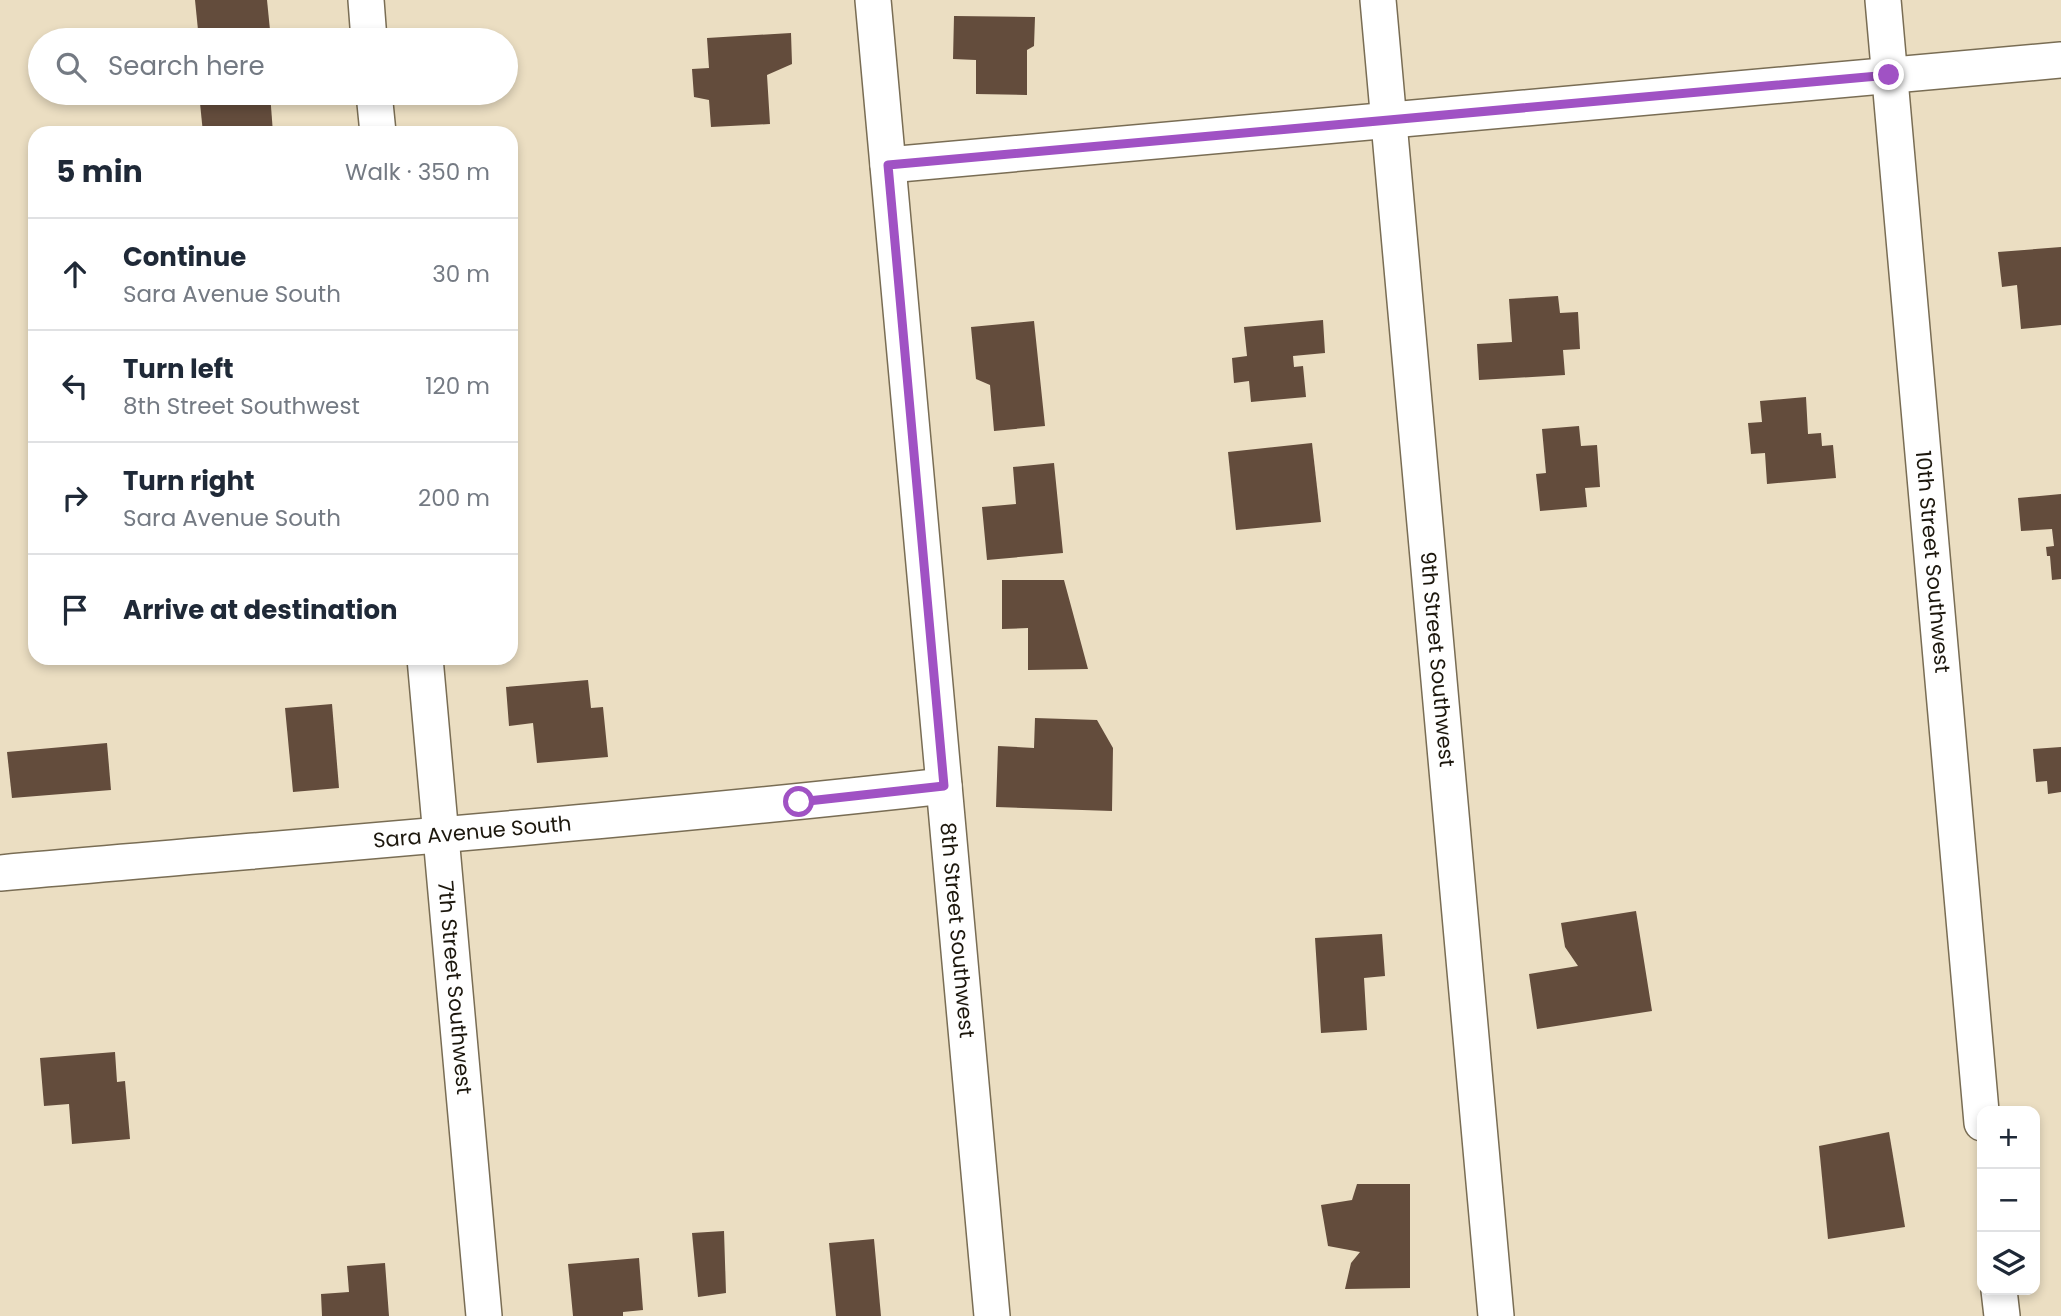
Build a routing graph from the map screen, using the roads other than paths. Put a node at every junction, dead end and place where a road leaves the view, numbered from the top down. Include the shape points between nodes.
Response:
1 (366, 0) edge
2 (873, 0) edge
3 (1378, 0) edge
4 (1883, 0) edge
5 (368, 28) edge
6 (2061, 60) edge
7 (1889, 75) junction
8 (375, 105) edge
9 (1390, 120) junction
10 (377, 126) edge
11 (888, 165) junction
12 (426, 665) edge
13 (944, 786) junction
14 (441, 836) junction
15 (0, 873) edge
16 (1980, 1106) edge
17 (2000, 1295) edge
18 (484, 1316) edge
19 (992, 1316) edge
20 (1496, 1316) edge
21 (2002, 1316) edge

1 - 5 street
2 - 11 street, 8th Street Southwest
3 - 9 street, 9th Street Southwest
4 - 7 street, 10th Street Southwest
6 - 7 street
7 - 9 street
7 - 16 street, 10th Street Southwest
8 - 10 street
9 - 11 street
9 - 20 street, 9th Street Southwest
11 - 13 street, 8th Street Southwest
12 - 14 street, 7th Street Southwest
13 - 14 street, Sara Avenue South
13 - 19 street, 8th Street Southwest
14 - 15 street, Sara Avenue South
14 - 18 street, 7th Street Southwest
17 - 21 street

